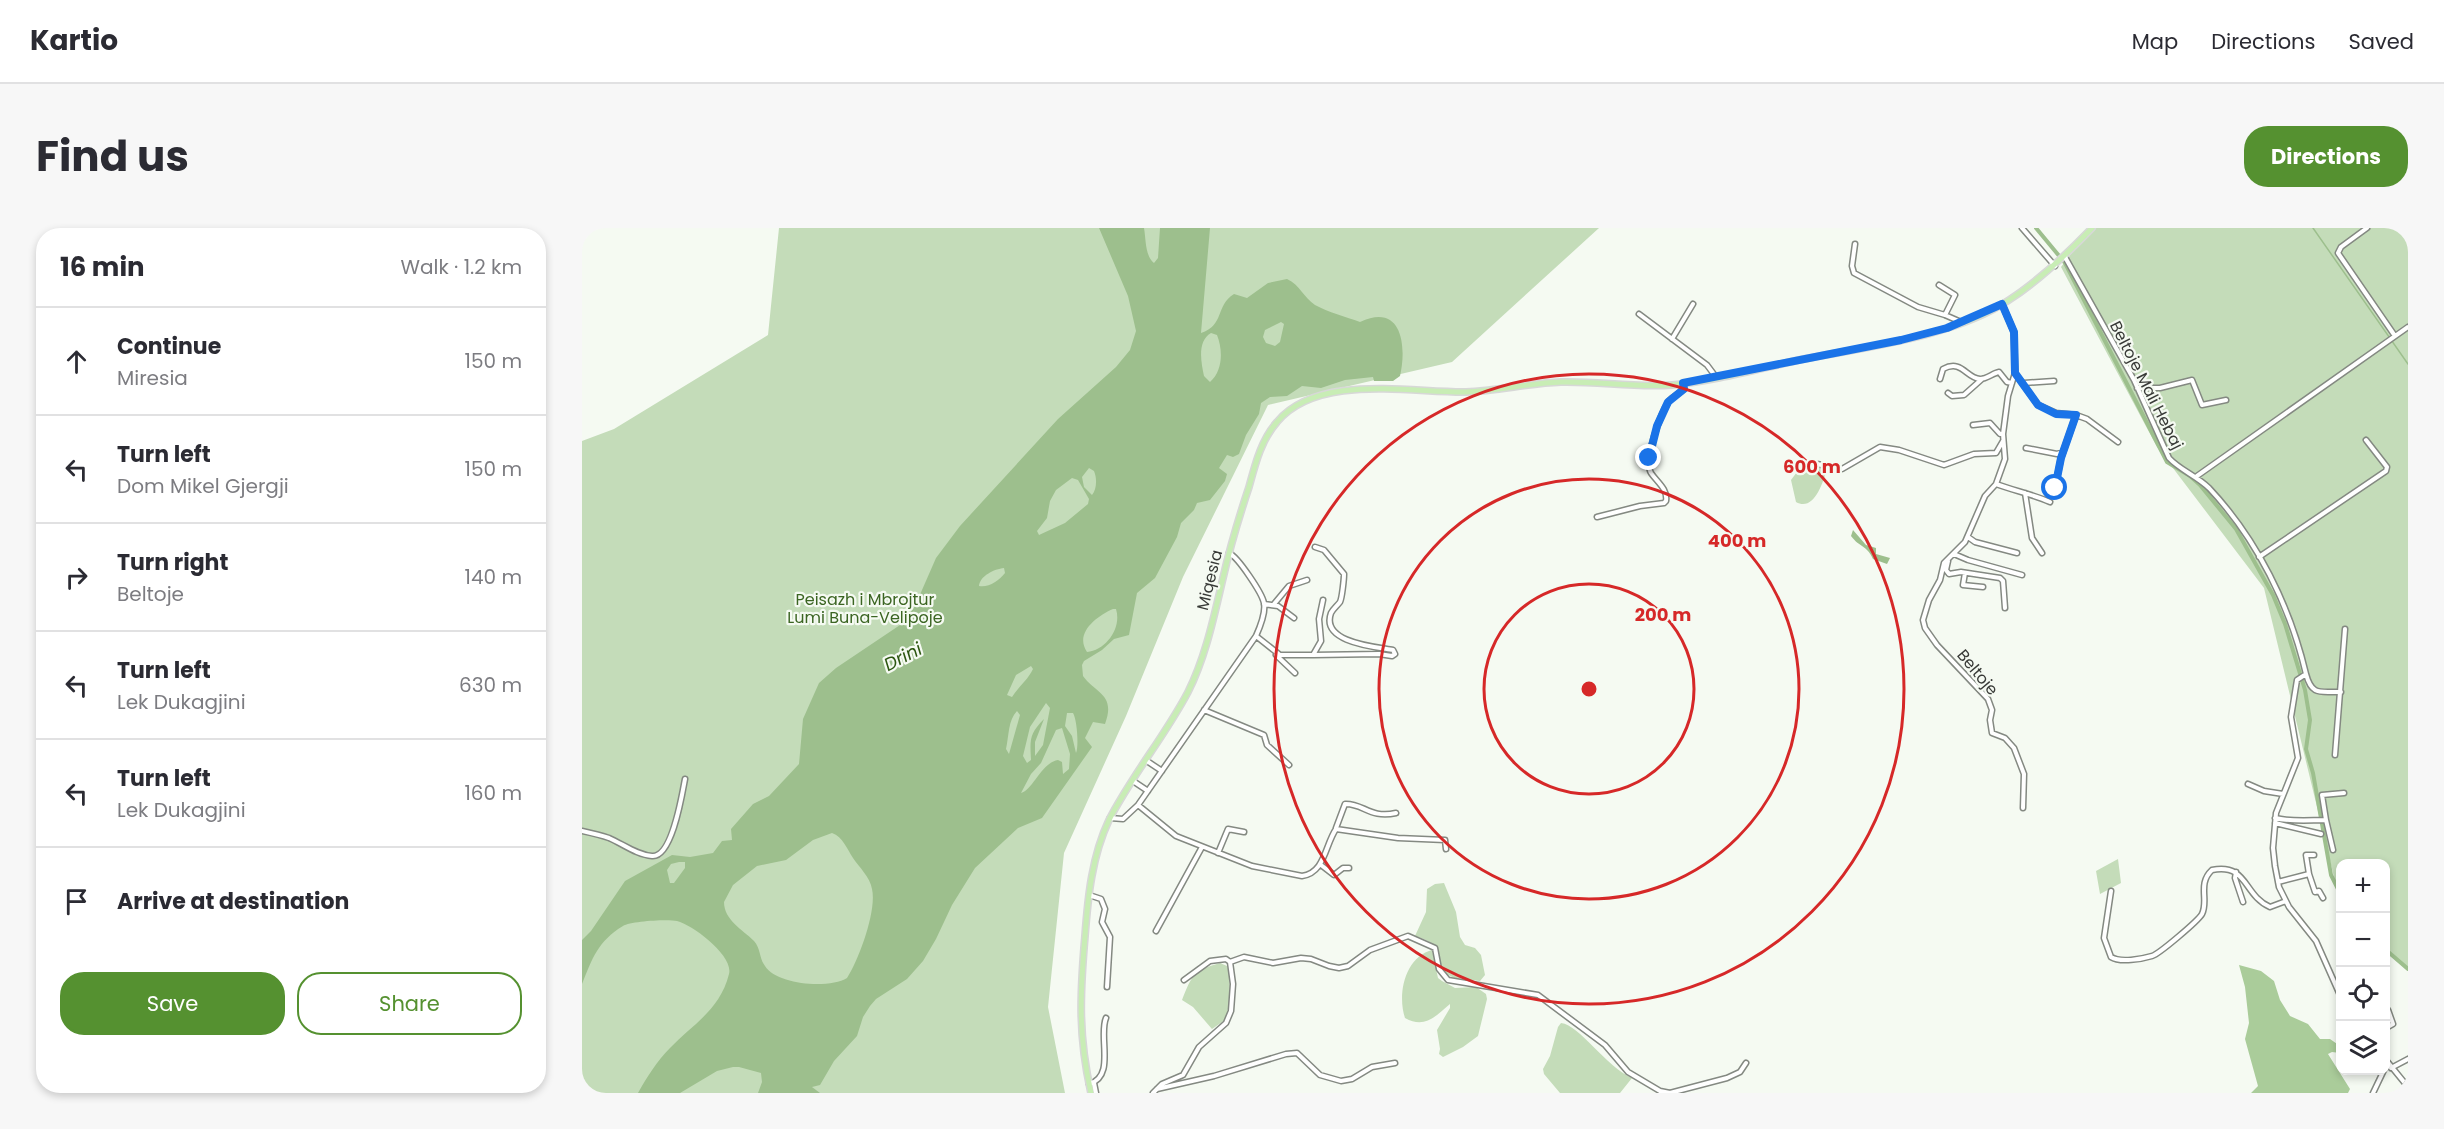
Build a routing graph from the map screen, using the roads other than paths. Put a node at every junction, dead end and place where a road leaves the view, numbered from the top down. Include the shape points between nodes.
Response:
1 (2022, 228) edge
2 (2092, 228) edge
3 (2367, 228) edge
4 (1855, 244) dead end
5 (2065, 257) junction
6 (2056, 265) junction
7 (1939, 285) dead end
8 (1693, 304) dead end
9 (2002, 304) junction
10 (1638, 314) dead end
11 (1945, 315) junction
12 (1961, 322) junction
13 (2408, 327) edge
14 (2394, 337) junction
15 (1672, 339) junction
16 (2015, 373) junction
17 (1716, 377) junction
18 (1940, 379) dead end
19 (1982, 379) junction
20 (2054, 381) dead end
21 (1683, 383) junction
22 (2012, 383) junction
23 (2024, 383) junction
24 (2137, 388) junction
25 (1948, 393) dead end
26 (2226, 400) dead end
27 (2076, 415) junction
28 (1973, 426) dead end
29 (2003, 436) junction
30 (2366, 440) dead end
31 (2118, 442) dead end
32 (2026, 448) dead end
33 (2064, 452) junction
34 (1817, 464) dead end
35 (2197, 476) junction
36 (1996, 484) junction
37 (2055, 488) dead end
38 (2025, 493) junction
39 (2050, 502) dead end
40 (1597, 517) dead end
41 (1968, 537) junction
42 (1315, 547) dead end
43 (1229, 553) junction
44 (2017, 553) dead end
45 (2042, 553) dead end
46 (1954, 554) junction
47 (2259, 557) junction
48 (1948, 560) junction
49 (1965, 573) junction
50 (2022, 575) dead end
51 (1307, 580) dead end
52 (1983, 587) dead end
53 (1323, 600) dead end
54 (1264, 604) junction
55 (1274, 604) junction
56 (2005, 608) dead end
57 (1294, 618) dead end
58 (2345, 629) dead end
59 (1256, 636) junction
60 (1272, 651) junction
61 (1313, 655) junction
62 (1295, 673) dead end
63 (2305, 675) junction
64 (2341, 692) junction
65 (1204, 710) junction
66 (2335, 755) dead end
67 (1147, 761) junction
68 (1289, 765) dead end
69 (1162, 771) junction
70 (685, 779) dead end
71 (1133, 781) junction
72 (2248, 784) dead end
73 (1148, 791) junction
74 (2344, 793) dead end
75 (2283, 794) junction
76 (1138, 805) junction
77 (2023, 808) dead end
78 (1396, 813) dead end
79 (1110, 818) junction
80 (2323, 820) junction
81 (2275, 821) junction
82 (1336, 829) junction
83 (582, 831) edge
84 (1244, 832) dead end
85 (2321, 834) dead end
86 (1202, 847) junction
87 (1446, 849) dead end
88 (2332, 850) dead end
89 (1218, 853) junction
90 (2314, 855) dead end
91 (1321, 865) junction
92 (1348, 868) dead end
93 (2236, 872) junction
94 (2308, 874) junction
95 (2278, 882) junction
96 (2111, 891) dead end
97 (1089, 895) junction
98 (2323, 898) dead end
99 (2286, 901) junction
100 (2243, 902) dead end
101 (1156, 931) dead end
102 (1230, 962) junction
103 (1184, 980) dead end
104 (2336, 986) edge
105 (1107, 987) dead end
106 (1106, 1018) dead end
107 (2408, 1059) edge
108 (1395, 1063) dead end
109 (1746, 1063) dead end
110 (2390, 1065) edge
111 (2390, 1069) edge
112 (2382, 1075) edge
113 (1092, 1084) junction
114 (2408, 1087) edge
115 (1157, 1089) junction
116 (1091, 1093) edge
117 (1096, 1093) edge
118 (1153, 1093) edge
119 (2373, 1093) edge

1 - 6 street
2 - 5 main road, Miqesia
3 - 14 street via 2341,248 2339,256
4 - 11 street via 1854,273 1918,307
5 - 6 main road, Miqesia
5 - 24 street, Beltoje Mali Hebaj
6 - 9 main road, Miqesia
7 - 11 street via 1955,295
8 - 15 street
9 - 12 main road, Miqesia
9 - 16 street via 2014,332
10 - 15 street
11 - 12 street
12 - 17 main road, Miqesia via 1901,340
13 - 14 street
14 - 35 street
15 - 17 street via 1707,365
16 - 22 street, Beltoje
16 - 23 street
17 - 21 main road, Miqesia
18 - 19 street via 1943,369 1954,366
19 - 22 street via 1999,372
19 - 25 street via 1964,395
20 - 23 street
21 - 40 street via 1684,389 1668,402 1657,426 1648,463 1666,492 1666,501
21 - 43 main road, Miqesia via 1563,382 1476,392 1380,389 1305,401 1286,412 1264,442
22 - 29 street, Beltoje
23 - 27 street via 2038,405 2056,414
24 - 26 street via 2160,388 2192,380 2202,405
24 - 35 street, Beltoje Mali Hebaj via 2169,458
27 - 31 street
27 - 33 street
28 - 29 street via 1990,423
29 - 34 street via 1996,453 1974,454 1944,465 1885,447 1874,449 1842,469
29 - 36 street, Beltoje via 2005,459
30 - 47 street via 2387,467 2386,471
32 - 33 street
33 - 37 street
35 - 47 street, Beltoje Mali Hebaj via 2231,512
36 - 38 street
36 - 41 street, Beltoje via 1984,496
38 - 39 street
38 - 45 street via 2032,538
41 - 44 street
41 - 46 street, Beltoje
42 - 61 street via 1324,550 1344,574 1341,600 1330,619 1334,630 1354,643 1393,650 1395,654
43 - 54 street via 1243,568
43 - 67 main road, Miqesia via 1208,638 1191,684
46 - 48 street, Beltoje
46 - 50 street
47 - 63 street, Beltoje Mali Hebaj via 2292,621
48 - 49 street via 1947,573
48 - 77 street, Beltoje via 1925,610 1924,624 1937,645 1988,699 1992,733 2010,742 2022,768
49 - 52 street via 1963,585
49 - 56 street via 2000,578
51 - 55 street via 1289,586
53 - 61 street via 1319,620 1321,641
54 - 55 street
54 - 59 street
55 - 57 street
58 - 64 street
59 - 60 street
59 - 65 street
60 - 61 street via 1283,656
60 - 62 street
63 - 64 street via 2314,690
63 - 75 street via 2299,678 2291,713 2298,758
64 - 66 street
65 - 68 street via 1264,735 1267,745
65 - 69 street
67 - 69 street
67 - 71 main road, Miqesia
69 - 73 street
70 - 83 street via 668,845 660,855 640,854
71 - 73 street
71 - 79 main road, Miqesia
72 - 75 street
73 - 76 street
74 - 80 street via 2322,795
75 - 81 street
76 - 79 street via 1122,820
76 - 86 street via 1173,835
78 - 82 street via 1379,815 1345,804
79 - 97 main road, Miqesia
80 - 81 street
80 - 88 street
81 - 85 street
81 - 95 street via 2273,848
82 - 87 street via 1445,840
82 - 91 street
84 - 89 street via 1228,829
86 - 89 street
86 - 101 street
89 - 91 street via 1252,866 1302,876
90 - 94 street via 2306,855
91 - 92 street via 1334,875
93 - 96 street via 2218,869 2206,875 2202,915 2187,931 2151,956 2120,960 2111,957 2103,938
93 - 99 street via 2265,904 2273,906
93 - 100 street
94 - 95 street
94 - 98 street via 2315,892 2319,891
95 - 99 street
97 - 105 street via 1101,898 1104,904 1102,922 1110,938
97 - 113 main road, Miqesia via 1079,1019 1084,1062
99 - 104 street via 2316,941
102 - 103 street via 1210,962
102 - 109 street via 1244,957 1273,963 1300,958 1339,968 1370,950 1408,936 1435,948 1439,969 1448,980 1538,994 1605,1045 1628,1072 1660,1091 1670,1093 1727,1078 1740,1072
102 - 115 street via 1233,984 1226,1023 1199,1047 1183,1075
106 - 113 street via 1102,1069 1100,1078
107 - 110 street
108 - 115 street via 1372,1067 1352,1079 1341,1080 1320,1075 1297,1053 1286,1054
111 - 114 street
112 - 119 street
113 - 116 main road, Miqesia
113 - 117 street
115 - 118 street

